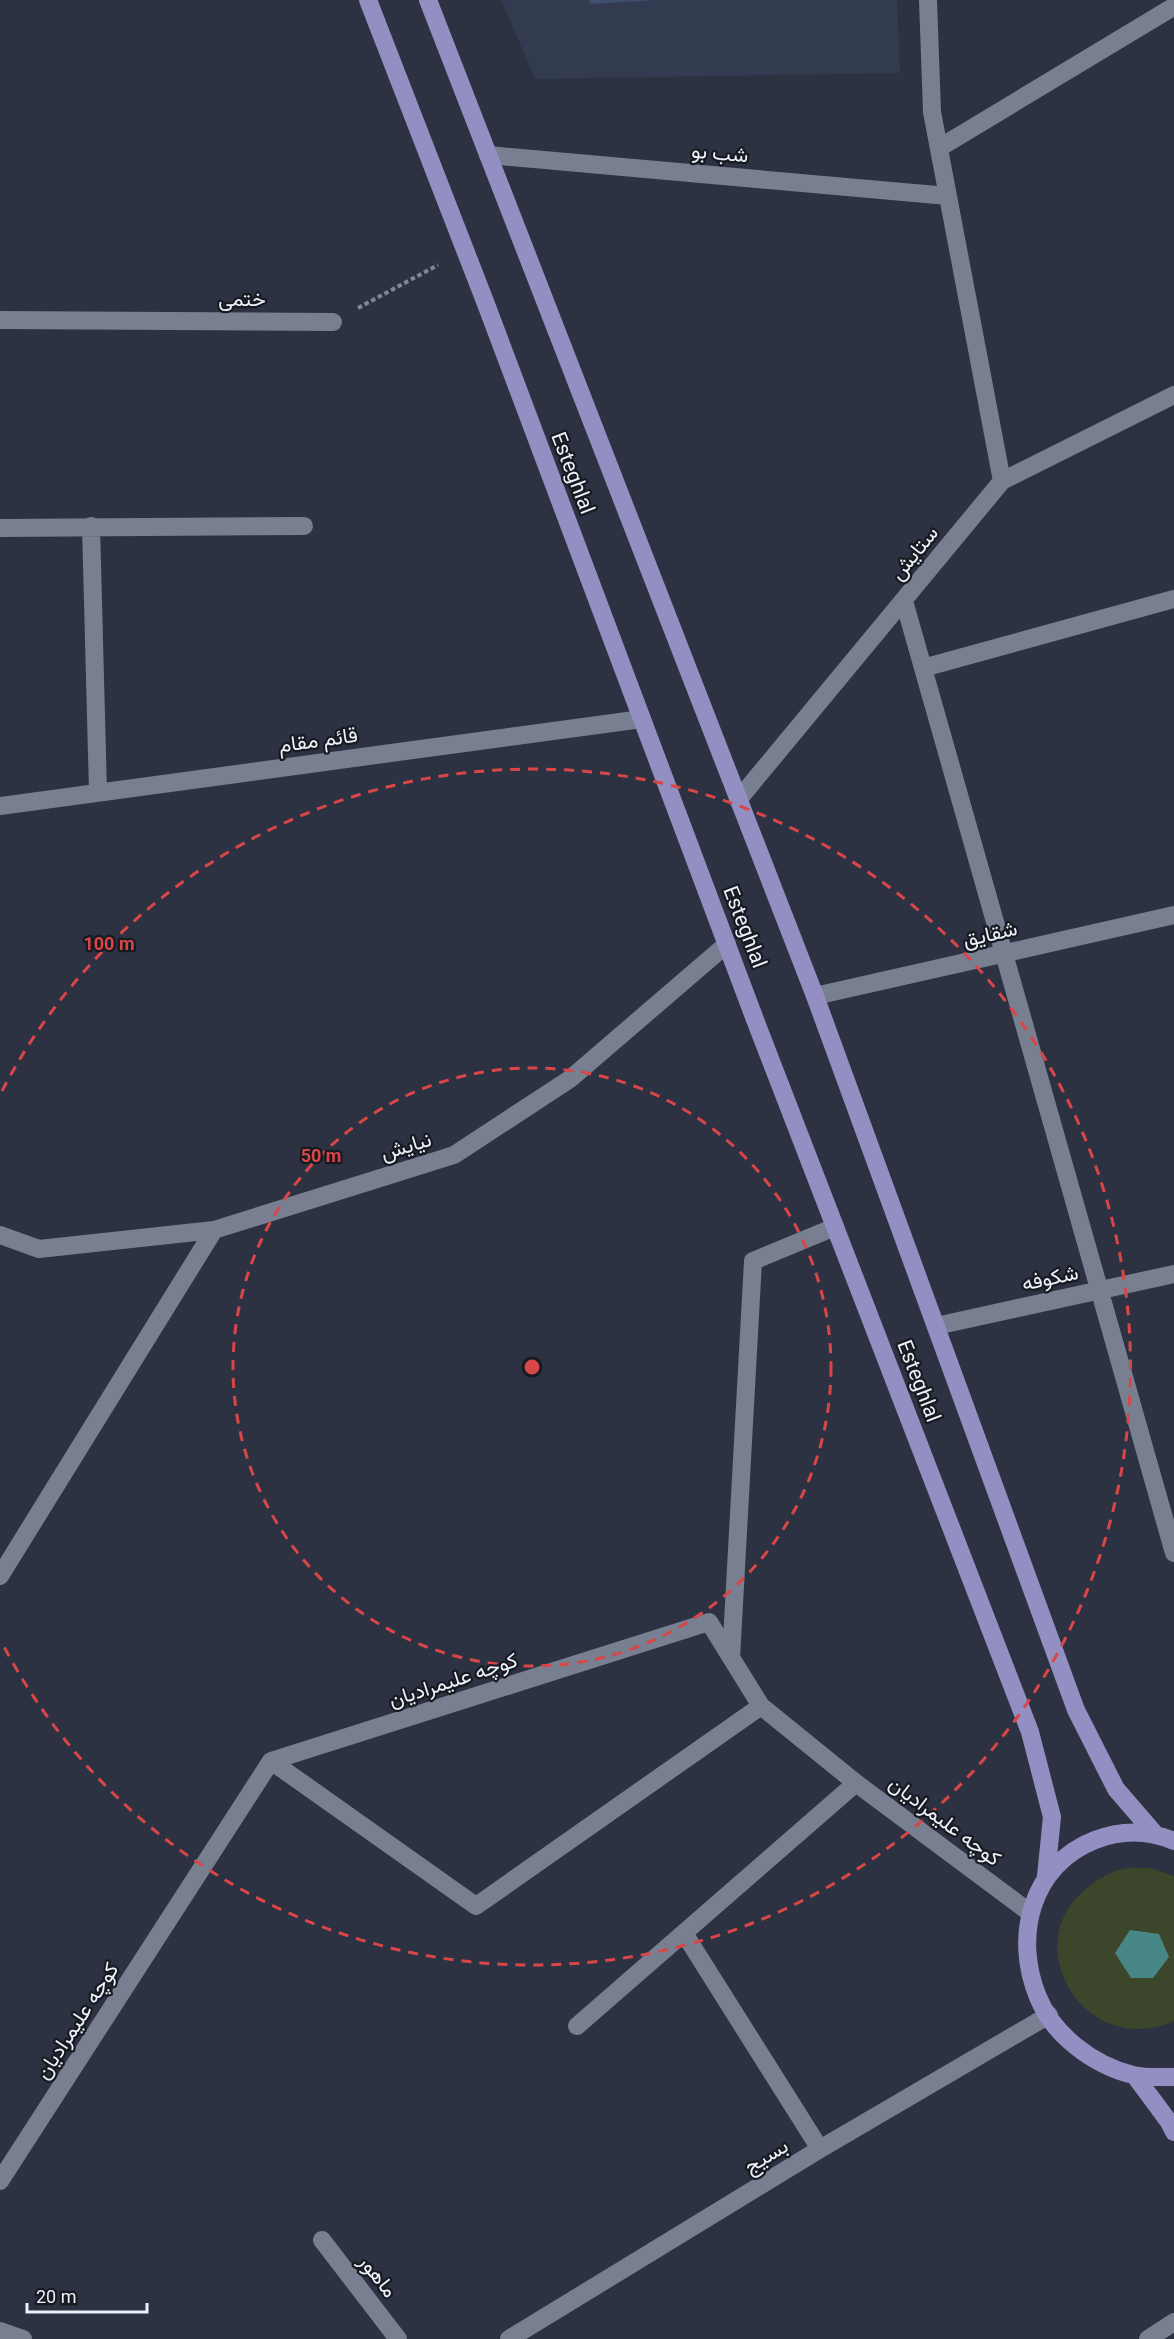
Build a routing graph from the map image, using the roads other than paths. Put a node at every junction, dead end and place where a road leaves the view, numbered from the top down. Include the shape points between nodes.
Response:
1 (368, 0) edge
2 (428, 0) edge
3 (928, 0) edge
4 (1172, 5) edge
5 (939, 148) junction
6 (488, 155) junction
7 (948, 196) junction
8 (0, 320) edge
9 (333, 321) road end
10 (1174, 395) edge
11 (1002, 481) junction
12 (91, 526) junction
13 (304, 526) dead end
14 (0, 528) edge
15 (1174, 599) edge
16 (904, 601) junction
17 (923, 668) junction
18 (642, 720) junction
19 (98, 792) junction
20 (738, 800) junction
21 (0, 806) edge
22 (1174, 915) edge
23 (727, 944) junction
24 (1004, 954) junction
25 (815, 996) junction
26 (835, 1227) junction
27 (214, 1230) junction
28 (0, 1235) edge
29 (1174, 1274) edge
30 (1099, 1291) junction
31 (936, 1326) junction
32 (1174, 1553) edge
33 (0, 1576) edge
34 (731, 1658) junction
35 (761, 1706) junction
36 (271, 1761) junction
37 (856, 1783) junction
38 (1154, 1833) junction
39 (1174, 1841) edge
40 (1046, 1876) junction
41 (1029, 1912) junction
42 (684, 1933) junction
43 (1049, 2015) junction
44 (577, 2026) dead end
45 (1135, 2076) junction
46 (1174, 2077) edge
47 (1174, 2132) edge
48 (820, 2149) junction
49 (0, 2181) edge
50 (322, 2240) dead end
51 (1174, 2322) edge
52 (0, 2331) edge
53 (23, 2339) edge
54 (398, 2339) edge
55 (509, 2339) edge
56 (1148, 2339) edge

1 - 18 main road, Esteghlal
2 - 6 main road, Esteghlal
3 - 5 street via 932,112
4 - 5 street
5 - 7 street
6 - 7 street, شب بو
6 - 20 main road, Esteghlal
7 - 11 street
8 - 9 street, ختمی
10 - 11 street, ستایش
11 - 16 street, ستایش
12 - 13 street
12 - 14 street
12 - 19 street
15 - 17 street
16 - 17 street
16 - 20 street, ستایش
17 - 24 street
18 - 19 street, قائم مقام
18 - 23 main road, Esteghlal
19 - 21 street, قائم مقام
20 - 25 main road, Esteghlal
22 - 24 street, شقایق
23 - 26 main road, Esteghlal
23 - 27 street, نیایش via 570,1079 454,1155
24 - 25 street, شقایق
24 - 30 street
25 - 31 main road, Esteghlal
26 - 34 street via 753,1261
26 - 40 main road, Esteghlal via 1030,1732 1053,1817
27 - 28 street, نیایش via 39,1250
27 - 33 street
29 - 30 street, شکوفه
30 - 31 street, شکوفه
30 - 32 street
31 - 38 main road, Esteghlal via 1076,1710 1116,1789
34 - 35 street, کوچه علیمرادیان
34 - 36 street, کوچه علیمرادیان via 709,1622
35 - 36 street via 476,1906
35 - 37 street, کوچه علیمرادیان
36 - 49 street, کوچه علیمرادیان
37 - 41 street, کوچه علیمرادیان
37 - 42 street
38 - 39 main road
38 - 40 main road via 1113,1833 1077,1847
40 - 41 main road
41 - 43 main road via 1027,1954 1038,1997
42 - 44 street
42 - 48 street
43 - 45 main road via 1061,2034 1095,2061
43 - 48 street, بسیج
45 - 46 main road
45 - 47 main road
48 - 55 street, بسیج
50 - 54 street, ماهور
51 - 56 street
52 - 53 street

